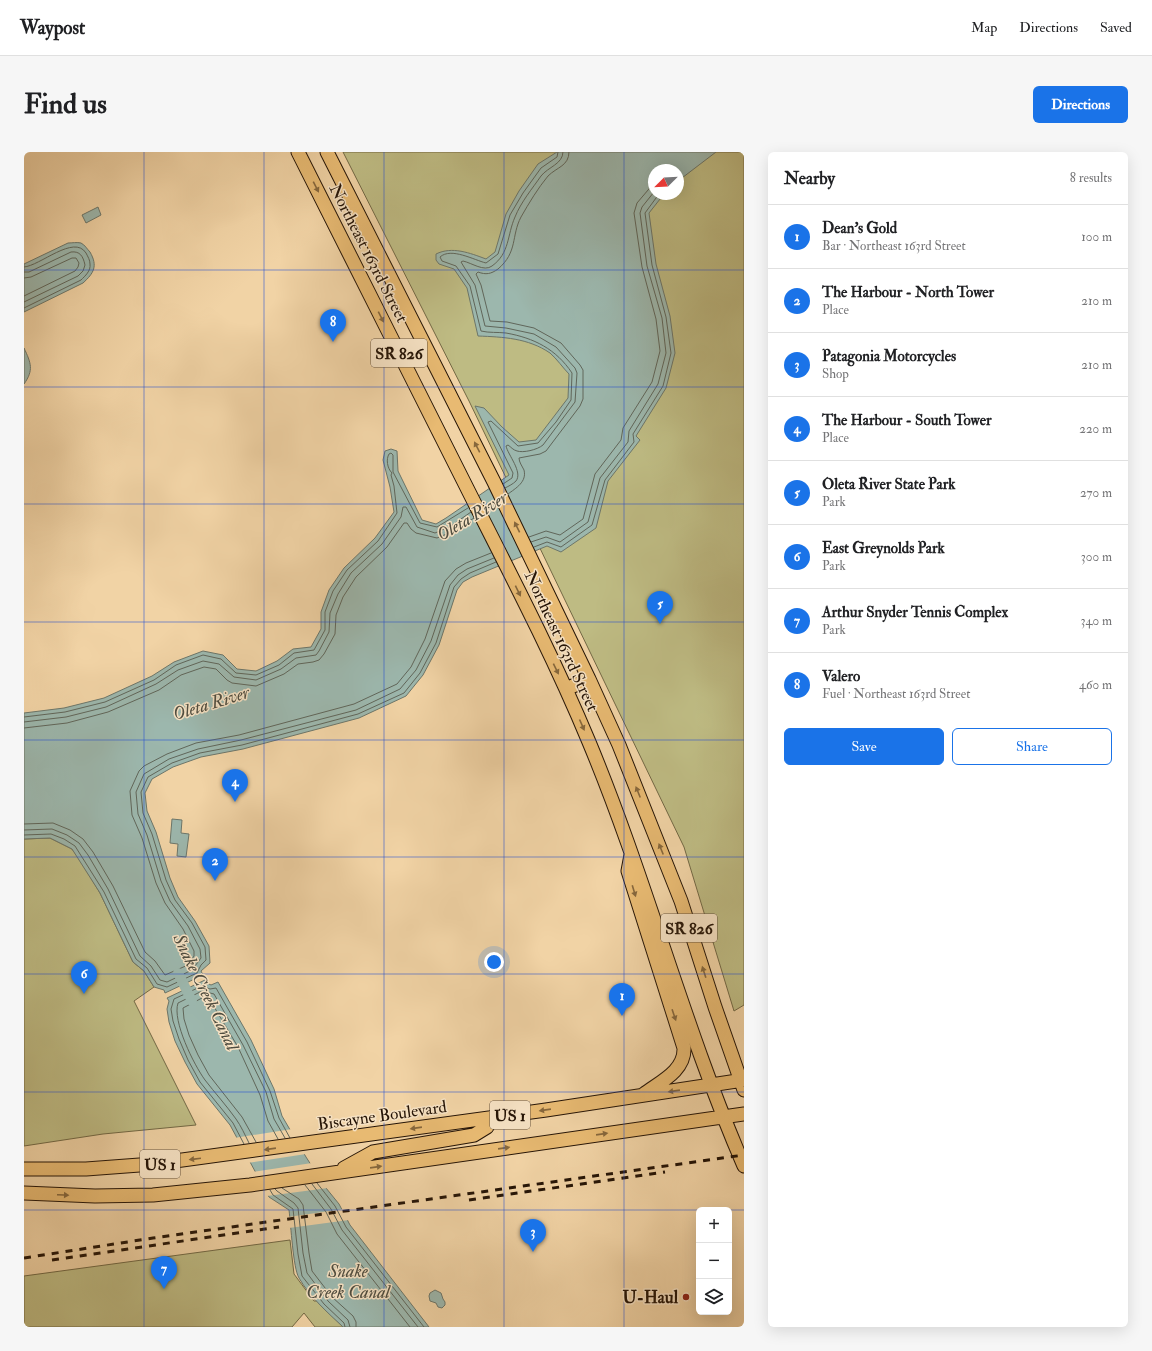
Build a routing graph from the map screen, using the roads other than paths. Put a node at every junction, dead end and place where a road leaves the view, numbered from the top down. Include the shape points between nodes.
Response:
1 (298, 152) edge
2 (327, 152) edge
3 (589, 679) junction
4 (566, 689) junction
5 (632, 853) junction
6 (743, 1084) edge
7 (712, 1086) junction
8 (641, 1095) junction
9 (744, 1114) edge
10 (492, 1117) junction
11 (724, 1117) junction
12 (744, 1166) edge
13 (24, 1169) edge
14 (338, 1172) junction
15 (24, 1193) edge

1 -> 4 main road, Northeast 163rd Street / SR 826
3 -> 2 main road, Northeast 163rd Street / SR 826 via 534,562
3 - 4 main road
6 -> 3 main road, Northeast 163rd Street / SR 826 via 678,895 619,745
4 -> 5 main road, Northeast 163rd Street / SR 826 via 607,785
5 - 7 main road, Northeast 163rd Street / SR 826
5 -> 8 main road via 628,871 684,1048 684,1057 676,1070
6 - 7 main road, Biscayne Boulevard / US 1
7 -> 8 main road, Biscayne Boulevard / US 1
7 - 11 main road, Northeast 163rd Street / SR 826
8 -> 10 main road, Biscayne Boulevard / US 1
9 - 11 main road, US 1
10 -> 13 main road, Biscayne Boulevard / US 1 via 152,1164 86,1169
10 - 14 main road via 486,1127 474,1135 373,1152
11 - 12 main road, Northeast 163rd Street / SR 826
14 -> 11 main road, US 1
15 -> 14 main road, US 1 via 153,1195 250,1185

